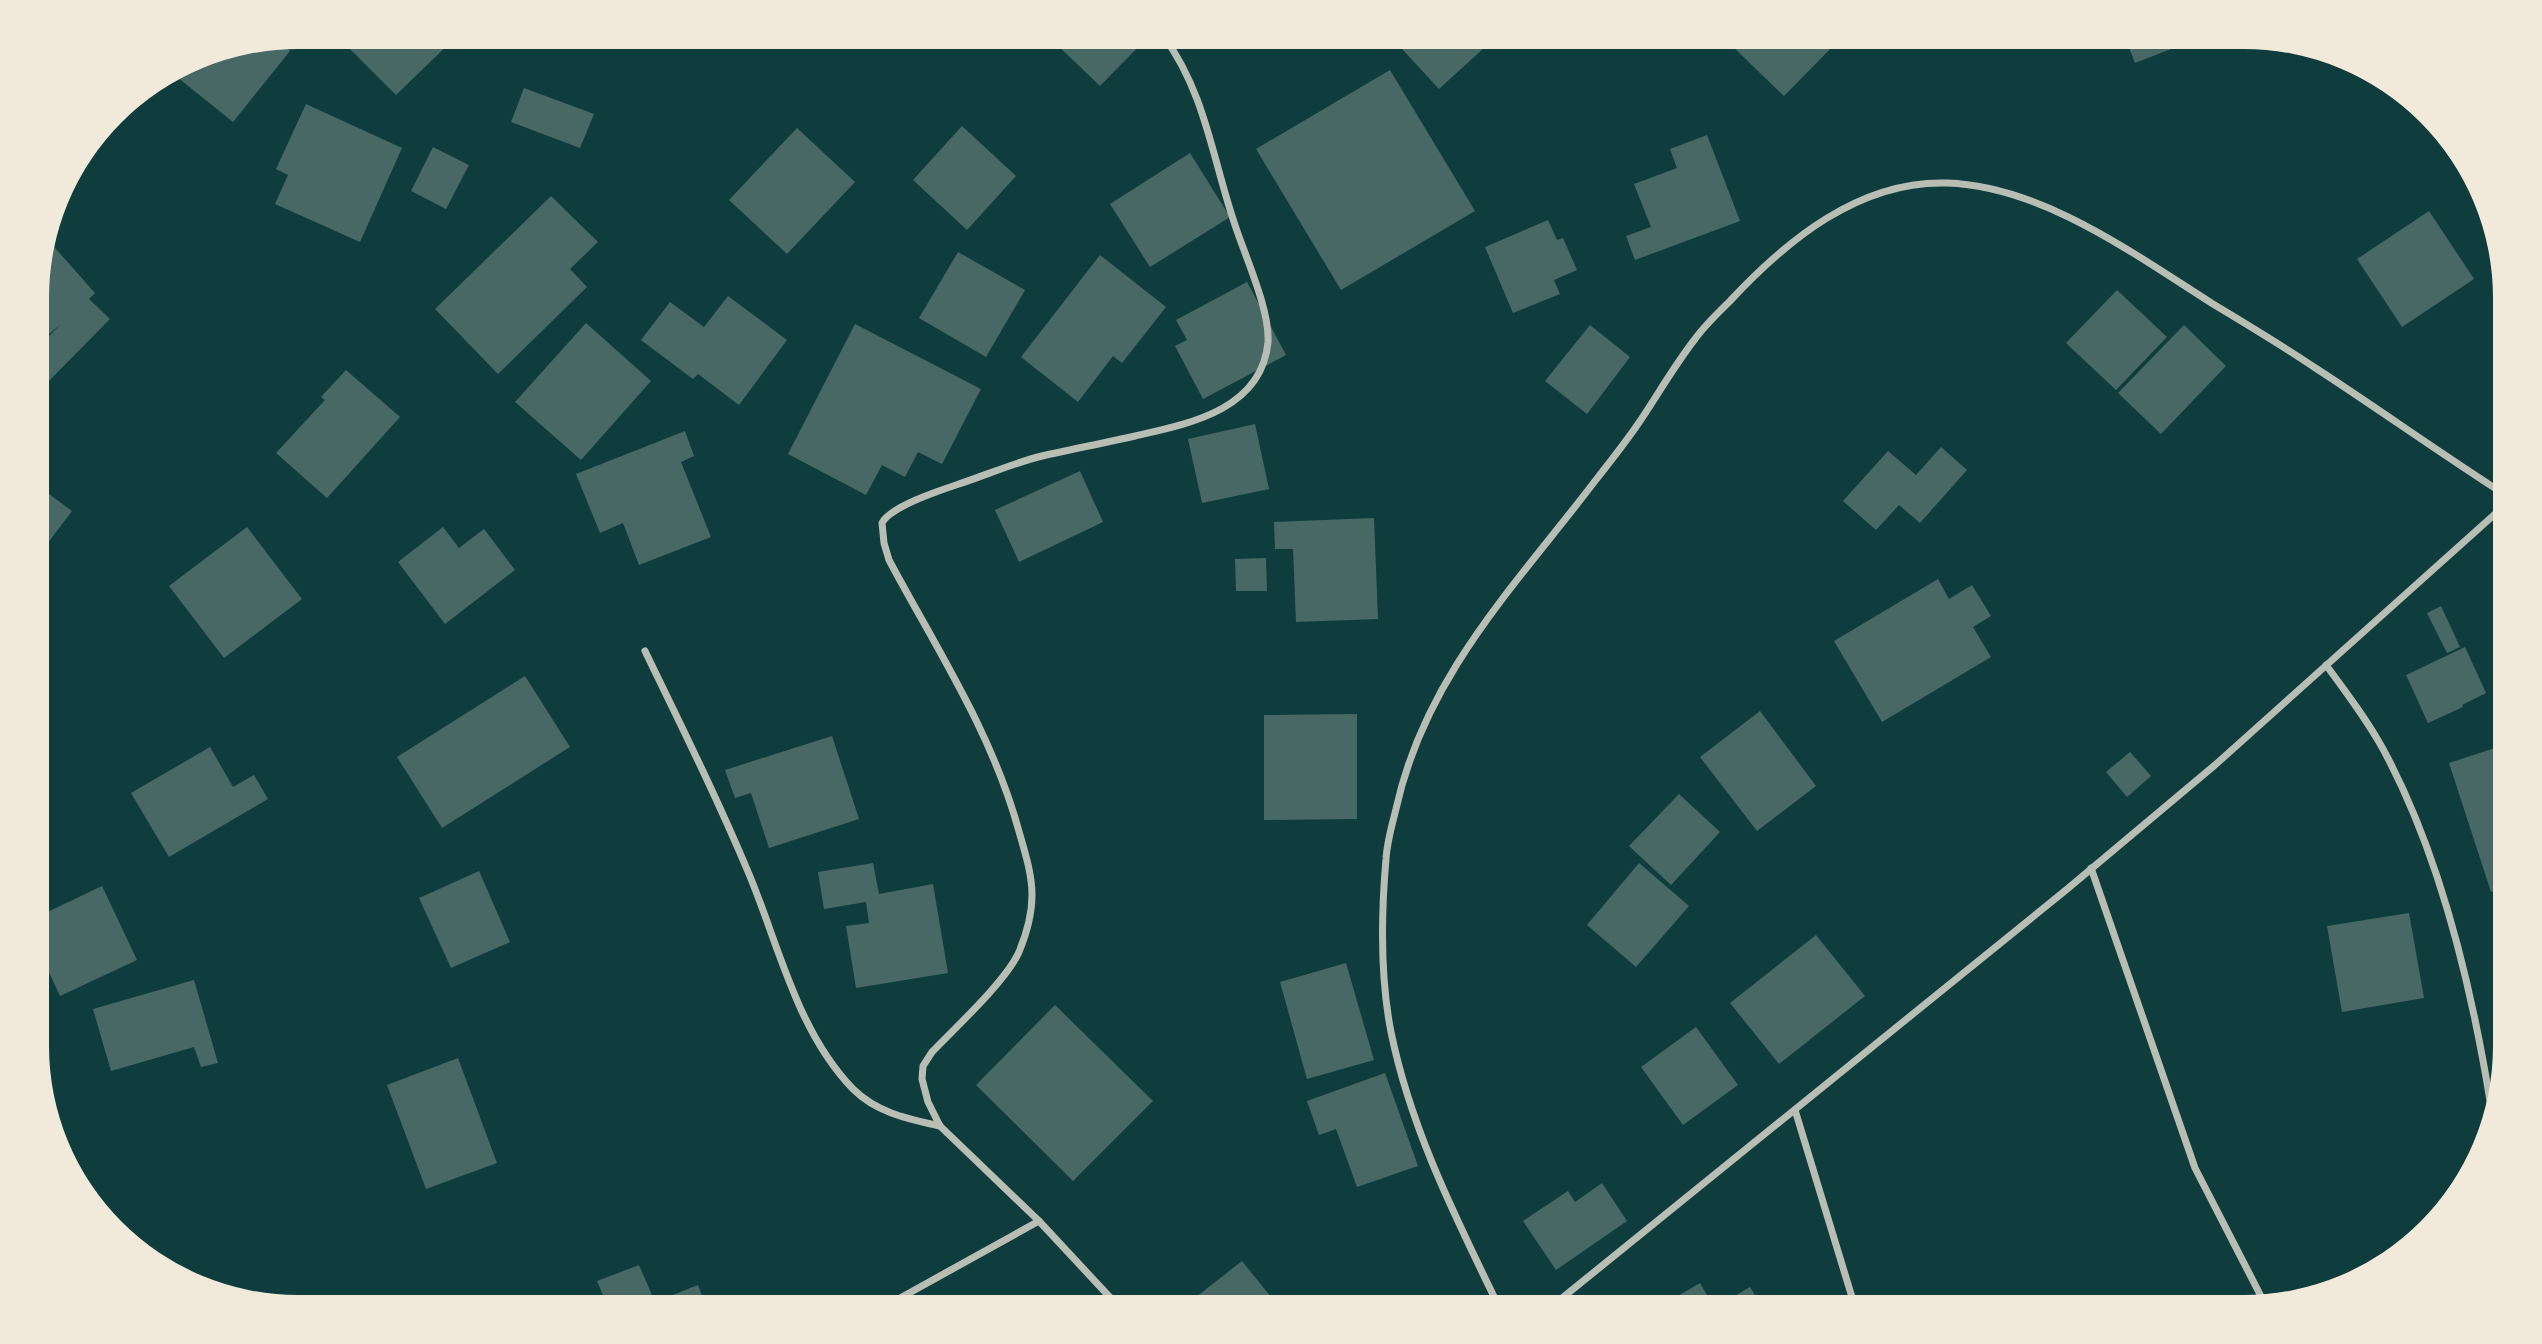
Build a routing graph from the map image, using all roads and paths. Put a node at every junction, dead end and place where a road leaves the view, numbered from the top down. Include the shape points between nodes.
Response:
1 (1173, 49) edge
2 (2493, 487) edge
3 (2493, 516) edge
4 (645, 651) dead end
5 (2326, 665) junction
6 (2091, 868) junction
7 (2489, 1091) edge
8 (1795, 1110) junction
9 (940, 1126) junction
10 (1039, 1222) junction
11 (2260, 1294) edge
12 (906, 1295) edge
13 (1108, 1295) edge
14 (1493, 1295) edge
15 (1566, 1295) edge
16 (1851, 1295) edge

1 - 9 street via 1200,102 1228,206 1267,321 1268,343 1254,380 1224,408 1196,422 1039,457 944,489 890,513 882,523 889,560 999,765 1026,854 1032,895 1018,954 923,1066 923,1089
2 - 14 street via 2134,254 2068,217 1976,184 1939,182 1878,192 1815,226 1760,269 1697,336 1635,428 1462,653 1434,701 1402,782 1386,852 1383,913 1384,979 1391,1028 1430,1160
3 - 5 street
4 - 9 street via 717,799 797,1001 817,1039 854,1090 874,1106
5 - 6 street
5 - 7 street via 2383,748 2418,826 2478,1025
6 - 8 street
6 - 11 street via 2195,1168
8 - 15 street
8 - 16 street
9 - 10 street
10 - 12 street
10 - 13 street

